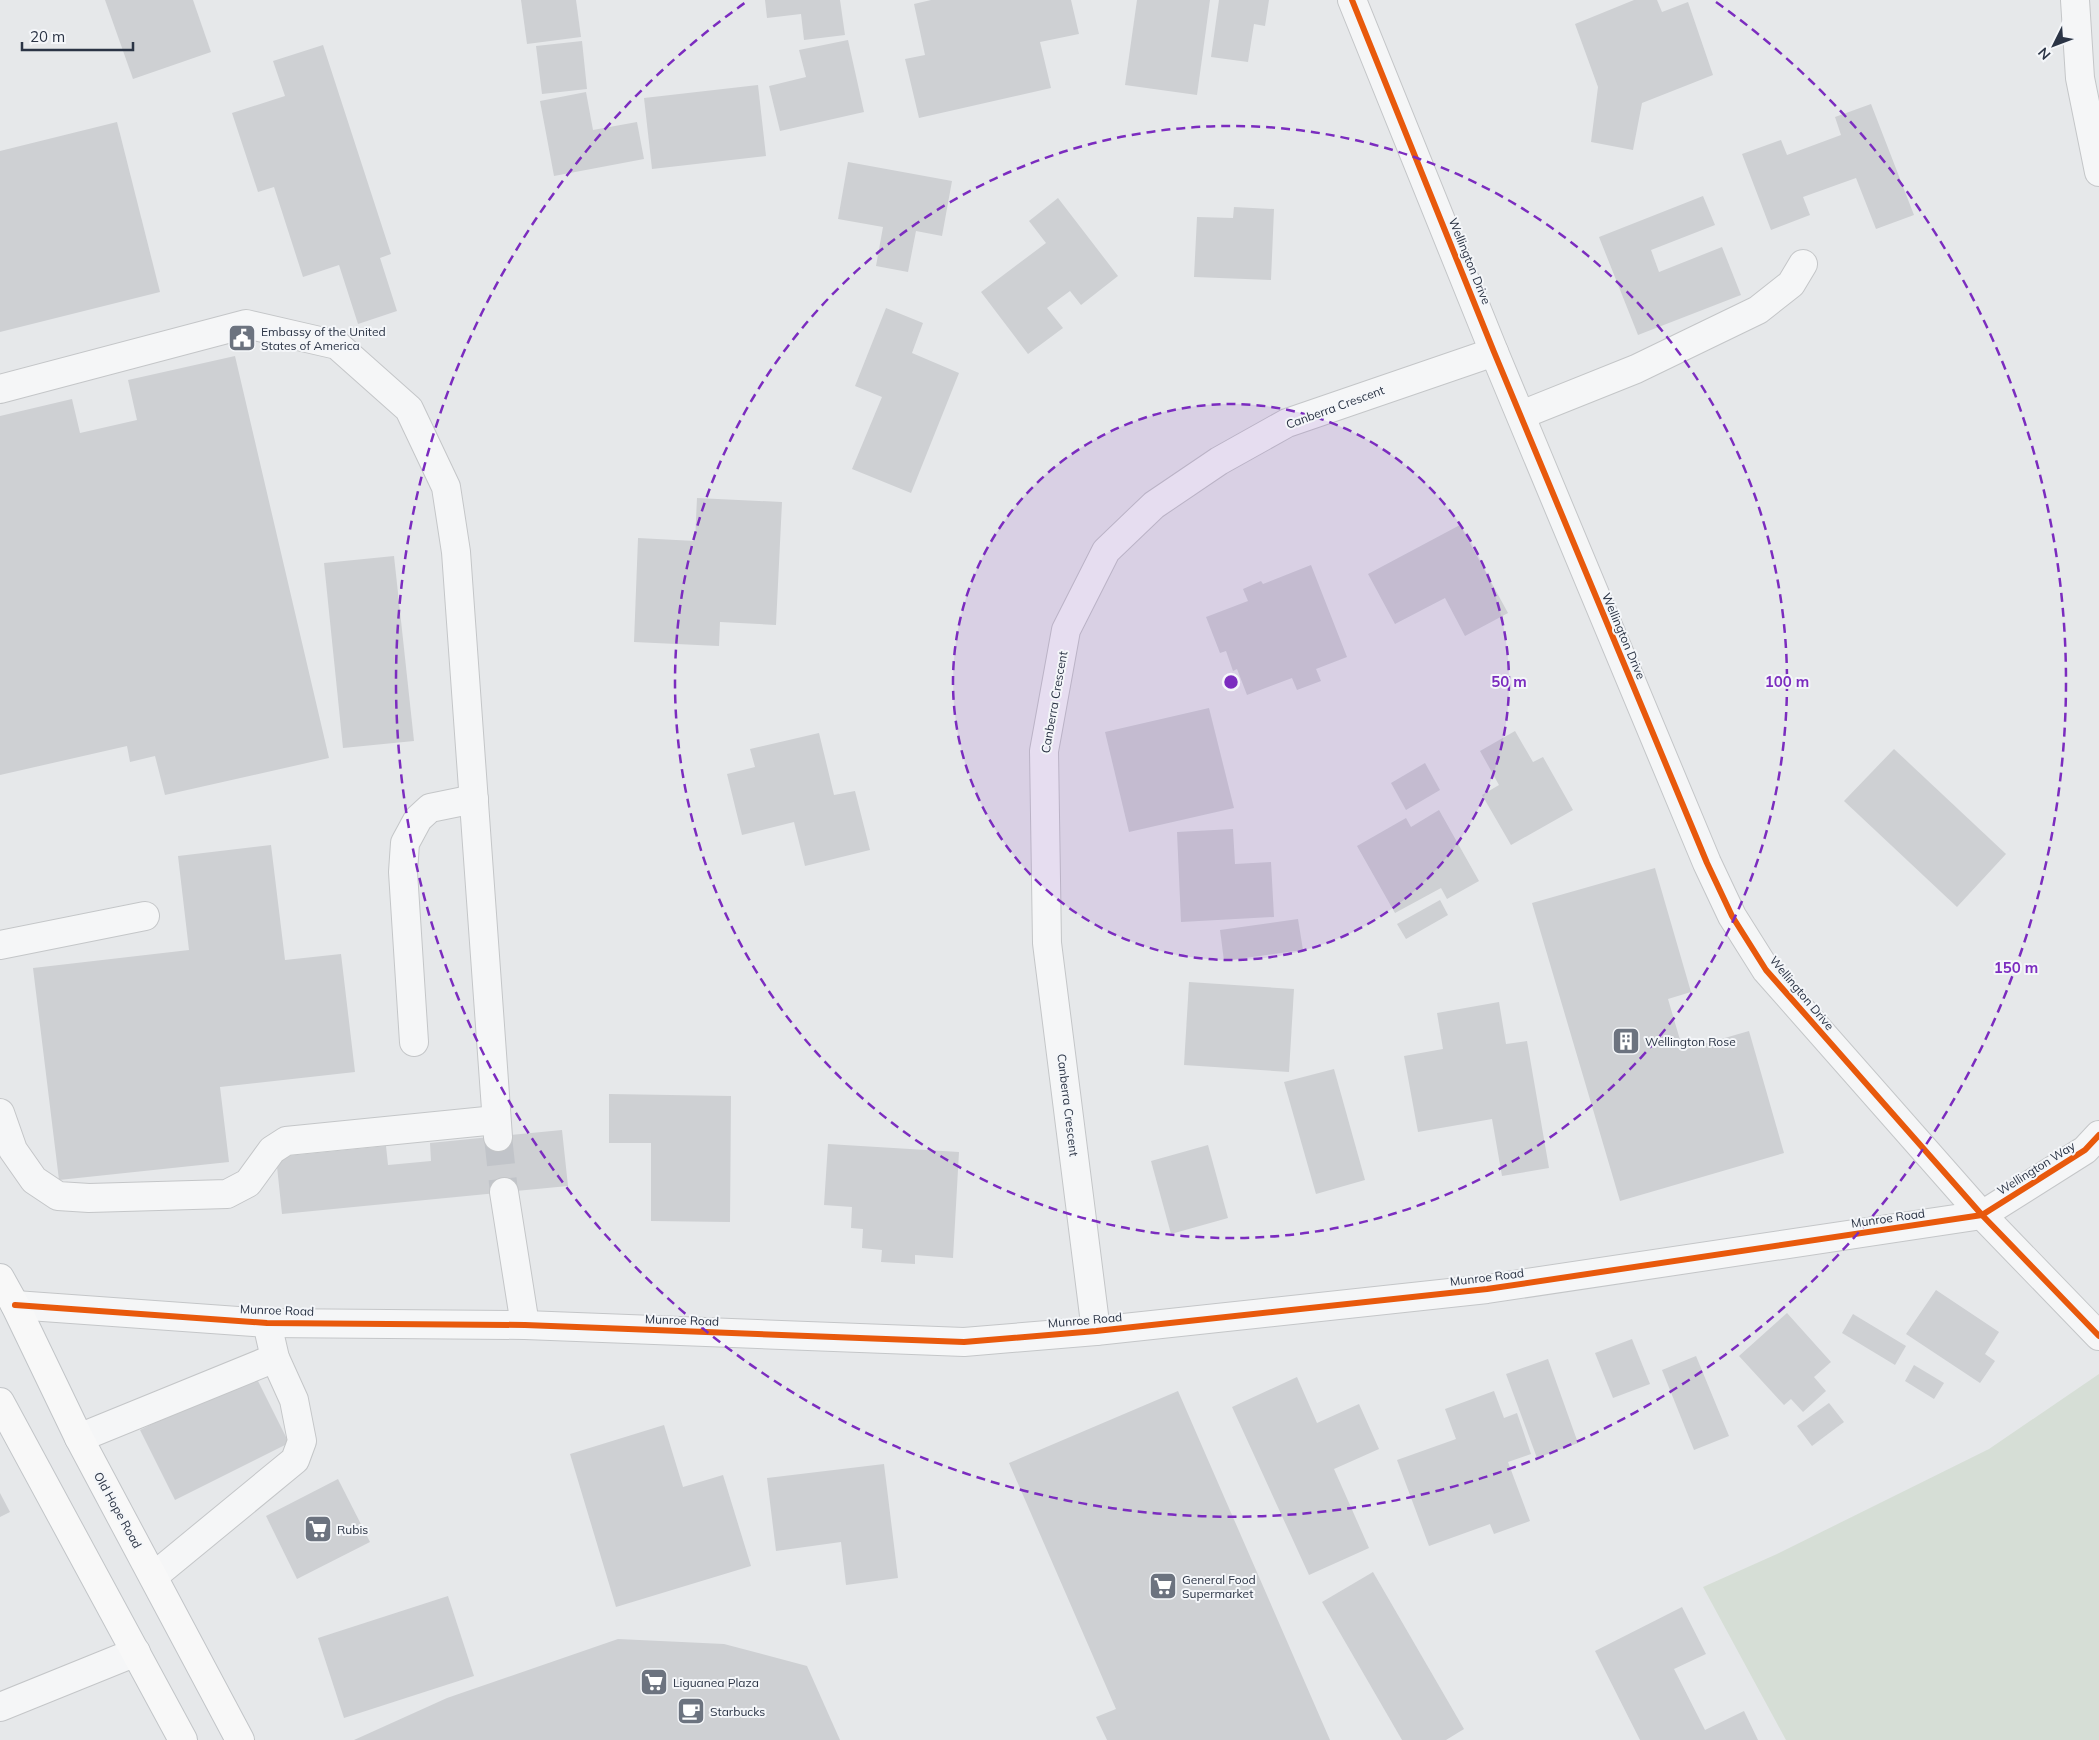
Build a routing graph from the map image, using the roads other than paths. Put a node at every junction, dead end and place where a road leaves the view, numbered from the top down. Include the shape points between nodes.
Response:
1 (1352, 0) edge
2 (2075, 0) edge
3 (2099, 172) edge
4 (1803, 264) dead end
5 (1494, 352) junction
6 (0, 389) edge
7 (1521, 415) junction
8 (474, 799) junction
9 (145, 916) dead end
10 (0, 945) edge
11 (414, 1042) dead end
12 (0, 1113) edge
13 (2099, 1135) edge
14 (504, 1192) tunnel mouth
15 (1982, 1215) junction
16 (0, 1278) edge
17 (16, 1305) junction
18 (267, 1323) junction
19 (525, 1325) junction
20 (1096, 1331) junction
21 (2099, 1336) edge
22 (274, 1358) junction
23 (1, 1406) edge
24 (79, 1438) junction
25 (154, 1576) junction
26 (136, 1652) junction
27 (0, 1707) edge
28 (183, 1740) edge
29 (240, 1740) edge

1 - 5 street, Wellington Drive
2 - 3 street via 2080,78
4 - 7 street via 1791,284 1758,310 1636,369
5 - 7 street, Wellington Drive
5 - 20 street, Canberra Crescent via 1287,423 1219,461 1154,505 1106,551 1066,630 1044,751 1047,943
6 - 8 street via 246,324 337,345 409,409 446,487 456,552
7 - 15 street, Wellington Drive via 1732,916 1766,970
8 - 11 street via 430,808 418,819 405,843 403,872
8 - 12 street via 497,1128 286,1141 272,1150 248,1183 228,1194 89,1198 58,1196 34,1180 13,1150
9 - 10 street
13 - 15 street, Wellington Way via 2085,1150
14 - 19 street
15 - 20 street, Munroe Road via 1487,1289
15 - 21 street
16 - 17 main road, Old Hope Road
17 - 18 street, Munroe Road
17 - 24 main road, Old Hope Road
18 - 19 street, Munroe Road
18 - 22 street
19 - 20 street, Munroe Road via 964,1342
22 - 24 street
22 - 25 street via 294,1400 302,1441 295,1460
23 - 26 main road
24 - 25 main road, Old Hope Road
25 - 29 main road, Old Hope Road
26 - 27 street
26 - 28 main road

